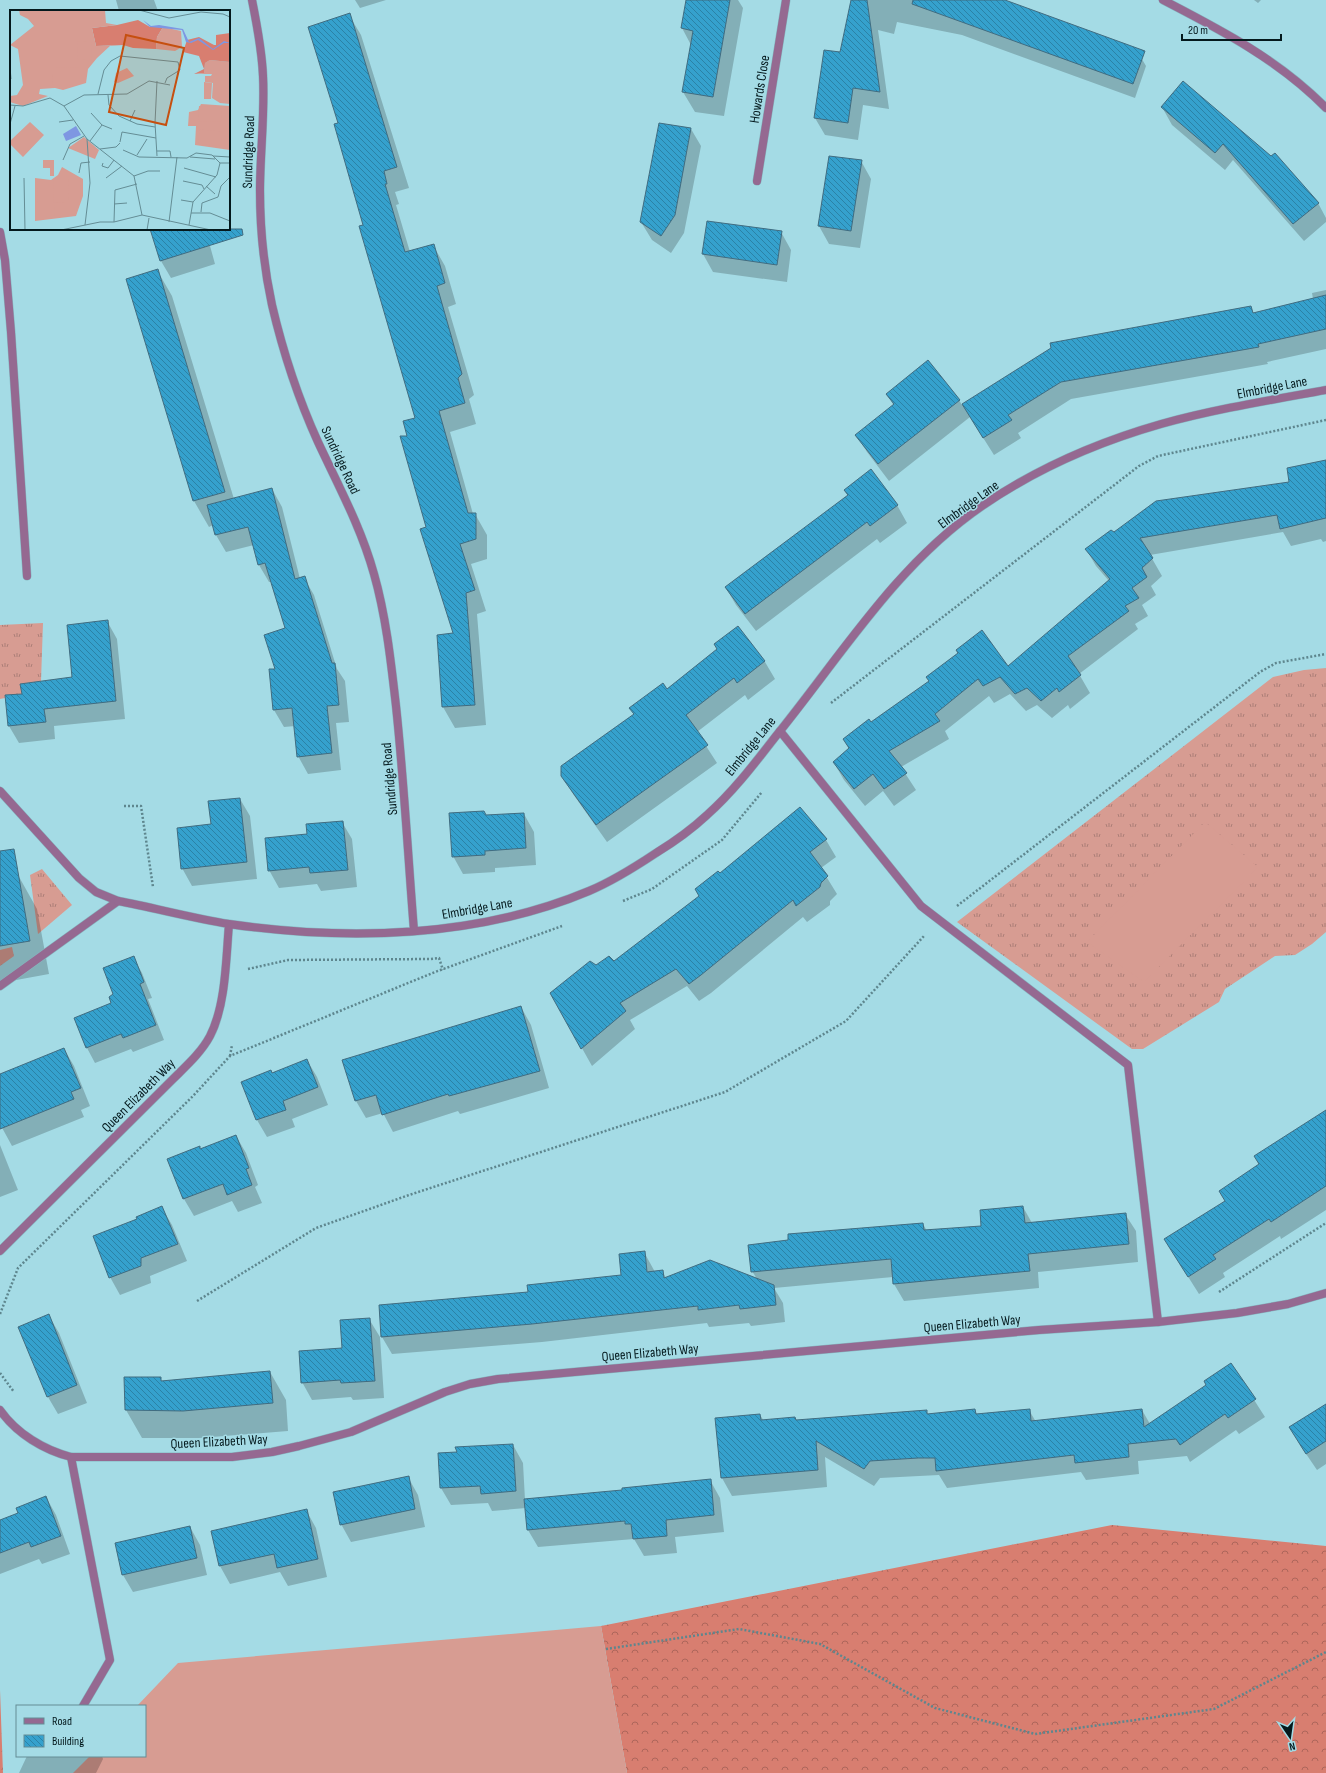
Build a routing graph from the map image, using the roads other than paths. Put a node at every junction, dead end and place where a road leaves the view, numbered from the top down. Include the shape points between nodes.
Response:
1 (252, 0) edge
2 (786, 0) edge
3 (1162, 0) edge
4 (1326, 108) edge
5 (757, 181) dead end
6 (0, 232) edge
7 (1326, 390) edge
8 (27, 576) dead end
9 (780, 732) junction
10 (0, 791) edge
11 (118, 901) junction
12 (229, 924) junction
13 (414, 931) junction
14 (0, 986) edge
15 (0, 1251) edge
16 (1326, 1293) edge
17 (1158, 1322) junction
18 (0, 1410) edge
19 (71, 1458) junction
20 (85, 1705) edge

1 - 13 street, Sundridge Road via 263,76 260,191 265,268 278,326 298,395 360,532 374,575 391,661
2 - 5 street, Howards Close
3 - 4 street via 1242,42 1279,66
6 - 8 street via 5,260
7 - 9 street, Elmbridge Lane via 1200,415 1123,436 1042,471 986,504 946,535 890,591 859,626
9 - 13 street, Elmbridge Lane via 707,816 622,875 583,893 517,914 467,925
9 - 17 street via 921,906 1128,1065
10 - 11 street, Elmbridge Lane via 79,878 96,892
11 - 12 street, Elmbridge Lane
11 - 14 street
12 - 13 street, Elmbridge Lane via 295,931
12 - 15 street, Queen Elizabeth Way via 218,1016 210,1036 172,1080
16 - 17 street, Queen Elizabeth Way via 1288,1304 1244,1312
17 - 19 street, Queen Elizabeth Way via 1024,1331 498,1379 445,1392 350,1432 272,1452 232,1457
18 - 19 street, Queen Elizabeth Way via 22,1432 39,1444
19 - 20 street via 110,1660

